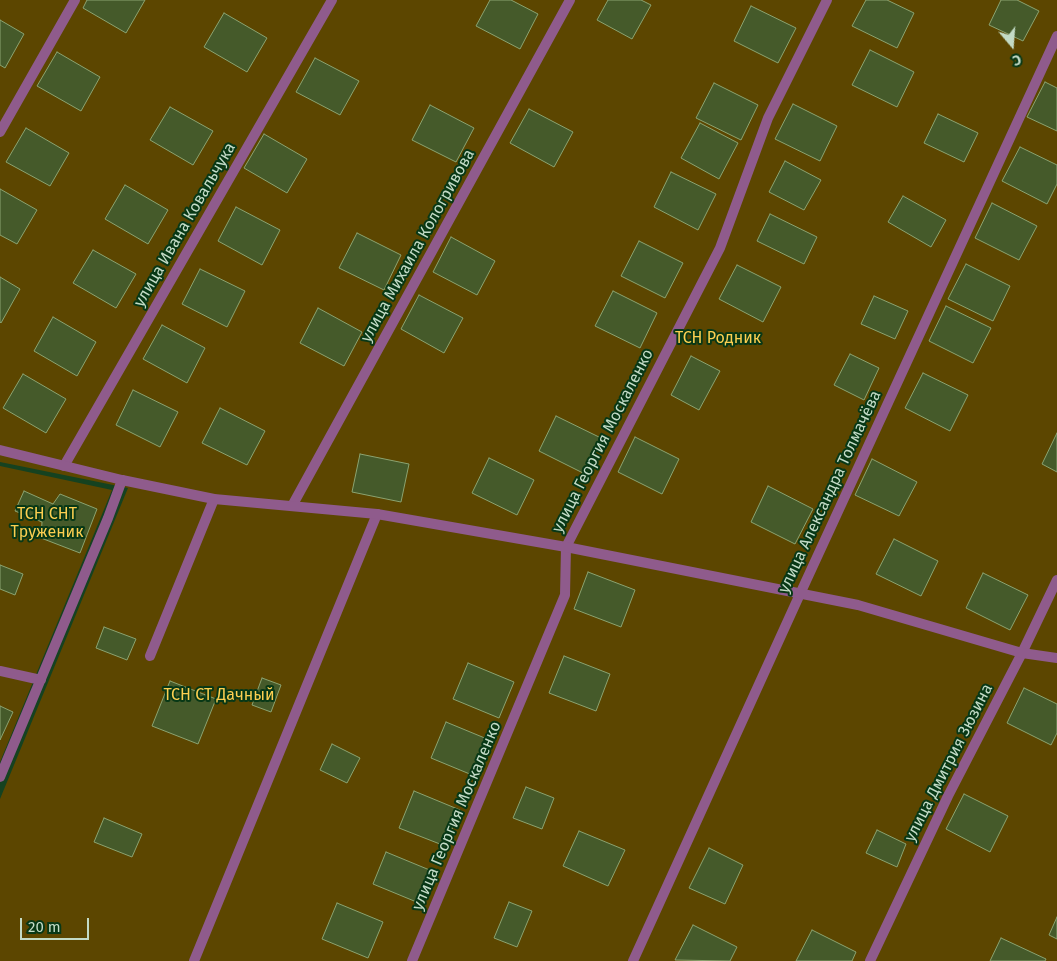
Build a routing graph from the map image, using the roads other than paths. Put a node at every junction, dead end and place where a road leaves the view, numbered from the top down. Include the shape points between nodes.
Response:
1 (75, 0) edge
2 (332, 0) edge
3 (570, 0) edge
4 (827, 0) edge
5 (1057, 36) edge
6 (0, 132) edge
7 (0, 450) edge
8 (64, 466) junction
9 (122, 480) junction
10 (214, 499) junction
11 (292, 506) junction
12 (377, 514) junction
13 (566, 547) junction
14 (1057, 580) edge
15 (800, 594) junction
16 (1022, 653) junction
17 (150, 656) dead end
18 (1057, 658) edge
19 (0, 671) edge
20 (40, 680) junction
21 (0, 777) edge
22 (194, 961) edge
23 (412, 961) edge
24 (633, 961) edge
25 (870, 961) edge

1 - 6 street
2 - 8 street, улица Ивана Ковальчука
3 - 11 street, улица Михаила Кологривова
4 - 13 street, улица Георгия Москаленко via 768,118 720,248
5 - 15 street, улица Александра Толмачёва
7 - 8 street
8 - 9 street
9 - 10 street
9 - 20 street
10 - 11 street
10 - 17 street
11 - 12 street
12 - 13 street
12 - 22 street
13 - 15 street
13 - 23 street, улица Георгия Москаленко via 565,595
14 - 16 street, улица Дмитрия Зюзина
15 - 16 street via 858,604
15 - 24 street, улица Александра Толмачёва
16 - 18 street
16 - 25 street, улица Дмитрия Зюзина via 948,796
19 - 20 street
20 - 21 street

